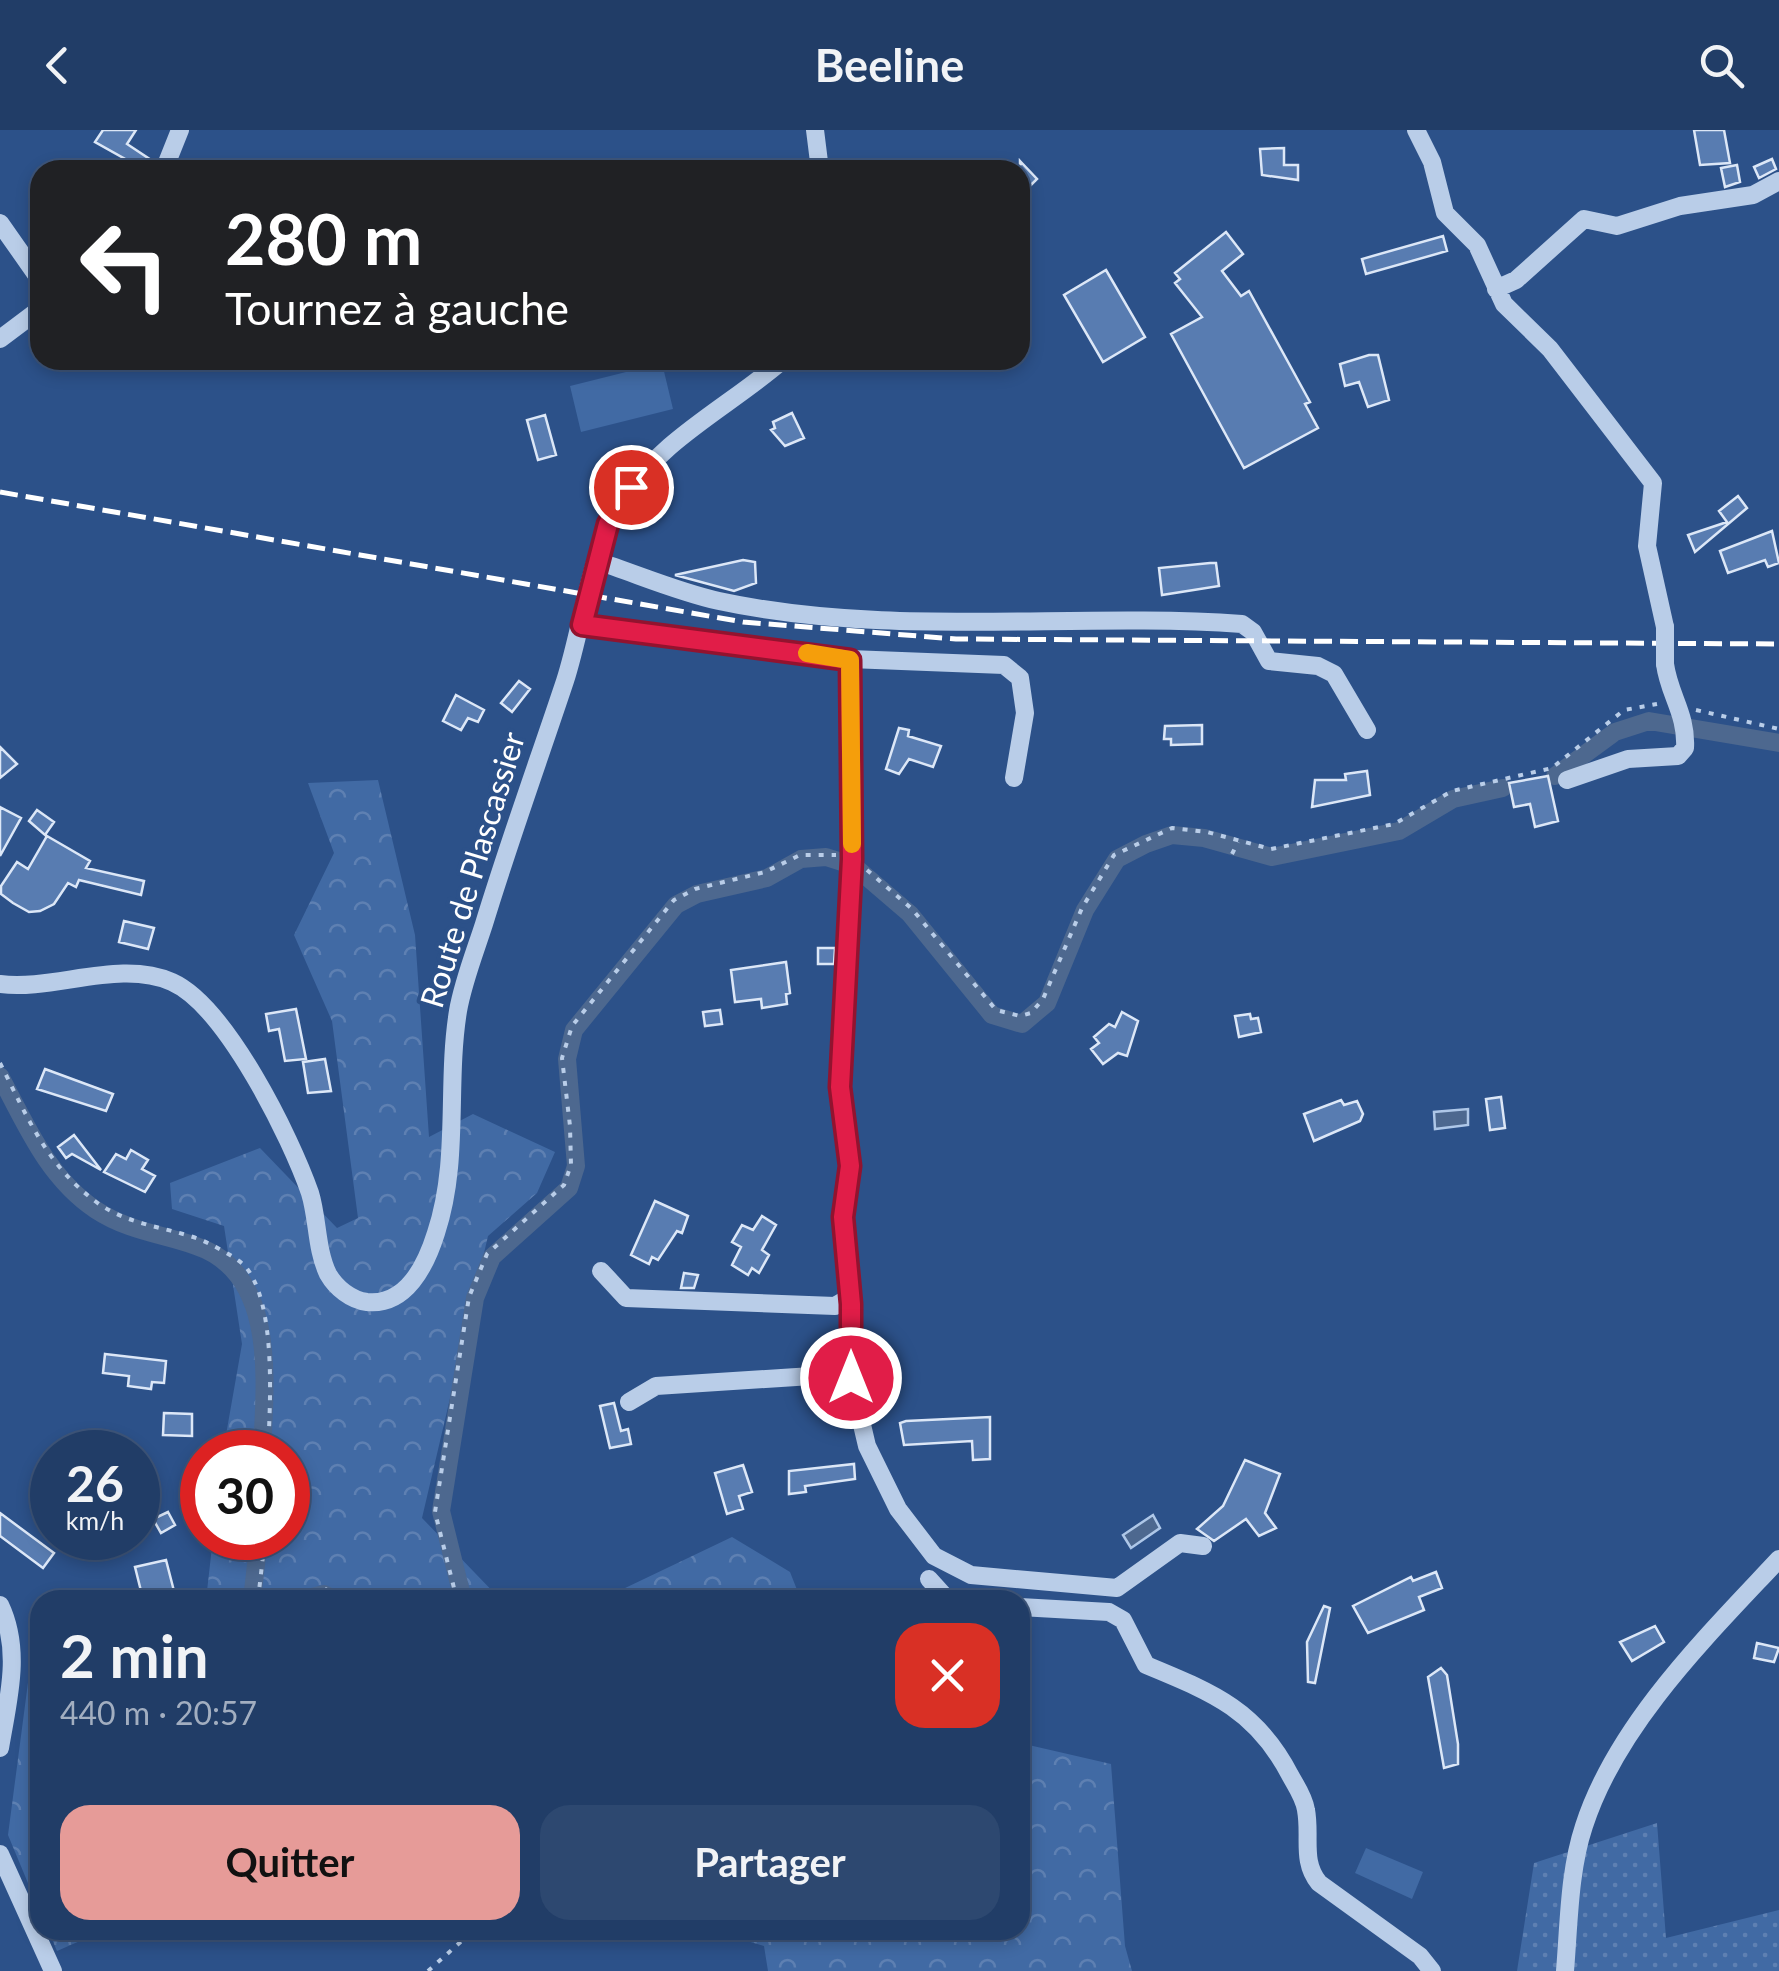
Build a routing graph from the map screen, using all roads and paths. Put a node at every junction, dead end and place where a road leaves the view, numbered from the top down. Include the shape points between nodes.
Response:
1 (180, 130) edge
2 (815, 130) edge
3 (1416, 130) edge
4 (168, 160) edge
5 (819, 160) edge
6 (1779, 181) edge
7 (0, 223) edge
8 (30, 266) edge
9 (1496, 288) junction
10 (30, 317) edge
11 (0, 340) edge
12 (771, 370) edge
13 (597, 561) junction
14 (582, 625) junction
15 (850, 660) junction
16 (1684, 720) junction
17 (1779, 728) edge
18 (1367, 730) dead end
19 (1014, 778) dead end
20 (1567, 780) dead end
21 (1238, 842) junction
22 (1232, 854) dead end
23 (852, 859) junction
24 (0, 984) edge
25 (0, 1063) edge
26 (601, 1271) dead end
27 (850, 1297) junction
28 (851, 1370) junction
29 (630, 1402) dead end
30 (269, 1430) edge
31 (1203, 1546) dead end
32 (1779, 1559) edge
33 (263, 1560) edge
34 (929, 1579) dead end
35 (259, 1590) edge
36 (455, 1590) edge
37 (939, 1590) edge
38 (0, 1606) edge
39 (1030, 1608) edge
40 (0, 1748) edge
41 (0, 1854) edge
42 (30, 1920) edge
43 (39, 1940) edge
44 (463, 1940) edge
45 (53, 1971) edge
46 (428, 1971) edge
47 (1432, 1971) edge
48 (1565, 1971) edge

1 - 4 street
2 - 5 street
3 - 9 street via 1445,213 1476,245
6 - 9 street via 1753,195 1680,206 1618,226 1584,218 1516,280
7 - 8 street
9 - 16 street, bridge via 1653,483 1646,546 1666,627 1668,685
10 - 11 street
12 - 13 street, Route de Plascassier via 642,473 608,524
13 - 14 street, Route de Plascassier
13 - 18 street via 717,600 778,610 955,621 1242,624 1268,661 1334,674
14 - 15 street
14 - 24 street, Route de Plascassier via 459,1006 454,1116 436,1234 416,1277 398,1297 369,1302 349,1296 329,1275 310,1194 238,1047 209,1008 172,982 142,975
15 - 19 street via 1004,665 1020,678 1025,713
15 - 23 street
16 - 17 path
16 - 20 street via 1685,748 1678,756 1628,759
16 - 21 path via 1646,702 1624,710 1552,768 1452,791 1394,824 1272,850
21 - 22 path
21 - 23 path via 1172,828 1114,855 1082,908 1043,999 1020,1016 996,1010 912,909
23 - 27 street via 840,1087 850,1166 843,1217
23 - 36 path via 800,854 674,900 572,1026 562,1058 571,1165 564,1185 487,1254 470,1296 435,1512
25 - 30 path via 52,1163 100,1205 147,1228 200,1240 245,1266 263,1312 271,1370
26 - 27 street via 626,1298 658,1302 835,1306
27 - 28 street
28 - 29 street via 656,1386
28 - 31 street via 868,1446 898,1509 934,1556 971,1575 1117,1588 1180,1544
32 - 48 street via 1653,1706 1595,1794 1577,1855
33 - 35 path
34 - 37 street
38 - 40 street via 13,1664
39 - 47 street via 1110,1612 1123,1620 1146,1665 1218,1695 1250,1718 1305,1803 1307,1868
41 - 42 street
43 - 45 street
44 - 46 path

